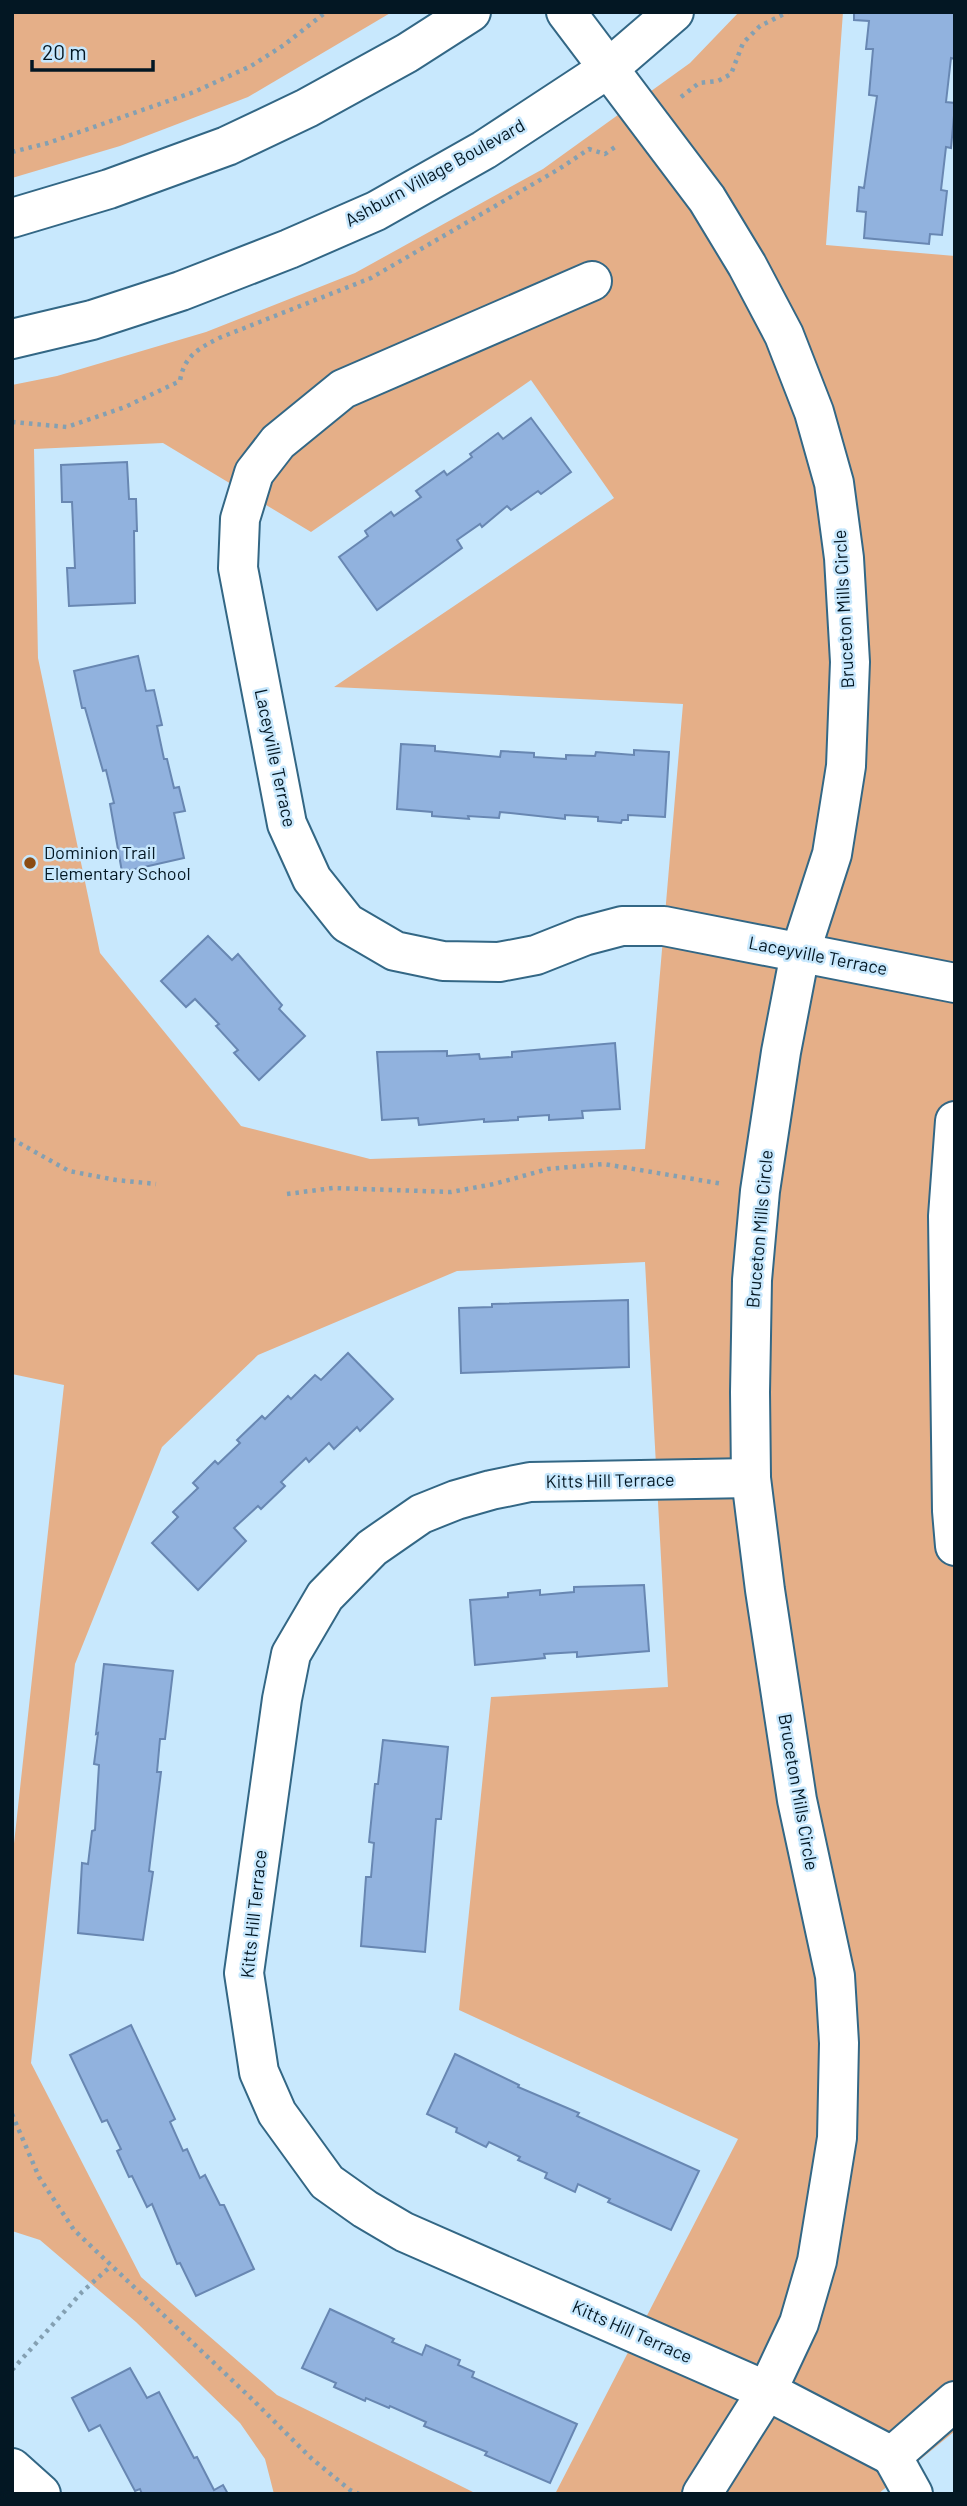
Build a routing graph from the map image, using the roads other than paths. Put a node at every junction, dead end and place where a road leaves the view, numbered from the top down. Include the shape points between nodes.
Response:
1 (471, 12) edge
2 (566, 12) edge
3 (674, 12) edge
4 (609, 68) junction
5 (12, 218) edge
6 (592, 281) dead end
7 (12, 339) edge
8 (800, 953) junction
9 (955, 983) edge
10 (955, 1121) edge
11 (751, 1478) junction
12 (955, 1546) edge
13 (766, 2391) junction
14 (955, 2401) edge
15 (892, 2456) junction
16 (12, 2468) edge
17 (41, 2494) edge
18 (702, 2494) edge
19 (912, 2494) edge

1 - 5 street via 307,108 227,146
2 - 4 street, Bruceton Mills Circle
3 - 4 street, Ashburn Village Boulevard
4 - 7 street, Ashburn Village Boulevard via 484,150 376,211 181,291 92,320
4 - 8 street, Bruceton Mills Circle via 707,199 747,265 783,335 814,412 834,483 850,662 846,766 832,854
6 - 8 street, Laceyville Terrace via 343,389 278,442 254,472 240,519 237,568 286,824 312,879 347,923 395,951 443,961 499,962 536,955 622,926 664,926
8 - 9 street, Laceyville Terrace
8 - 11 street, Bruceton Mills Circle via 760,1191 752,1280
10 - 12 street via 948,1216
11 - 13 street, Bruceton Mills Circle via 797,1800 835,1976 839,2043 837,2138 817,2261 799,2323
11 - 13 street, Kitts Hill Terrace via 530,1482 456,1500 421,1514 372,1548 325,1596 291,1654 244,1973 259,2071 277,2113 327,2182 404,2232
13 - 15 street, Kitts Hill Terrace
13 - 18 street, Bruceton Mills Circle
14 - 15 street
15 - 19 street
16 - 17 street

